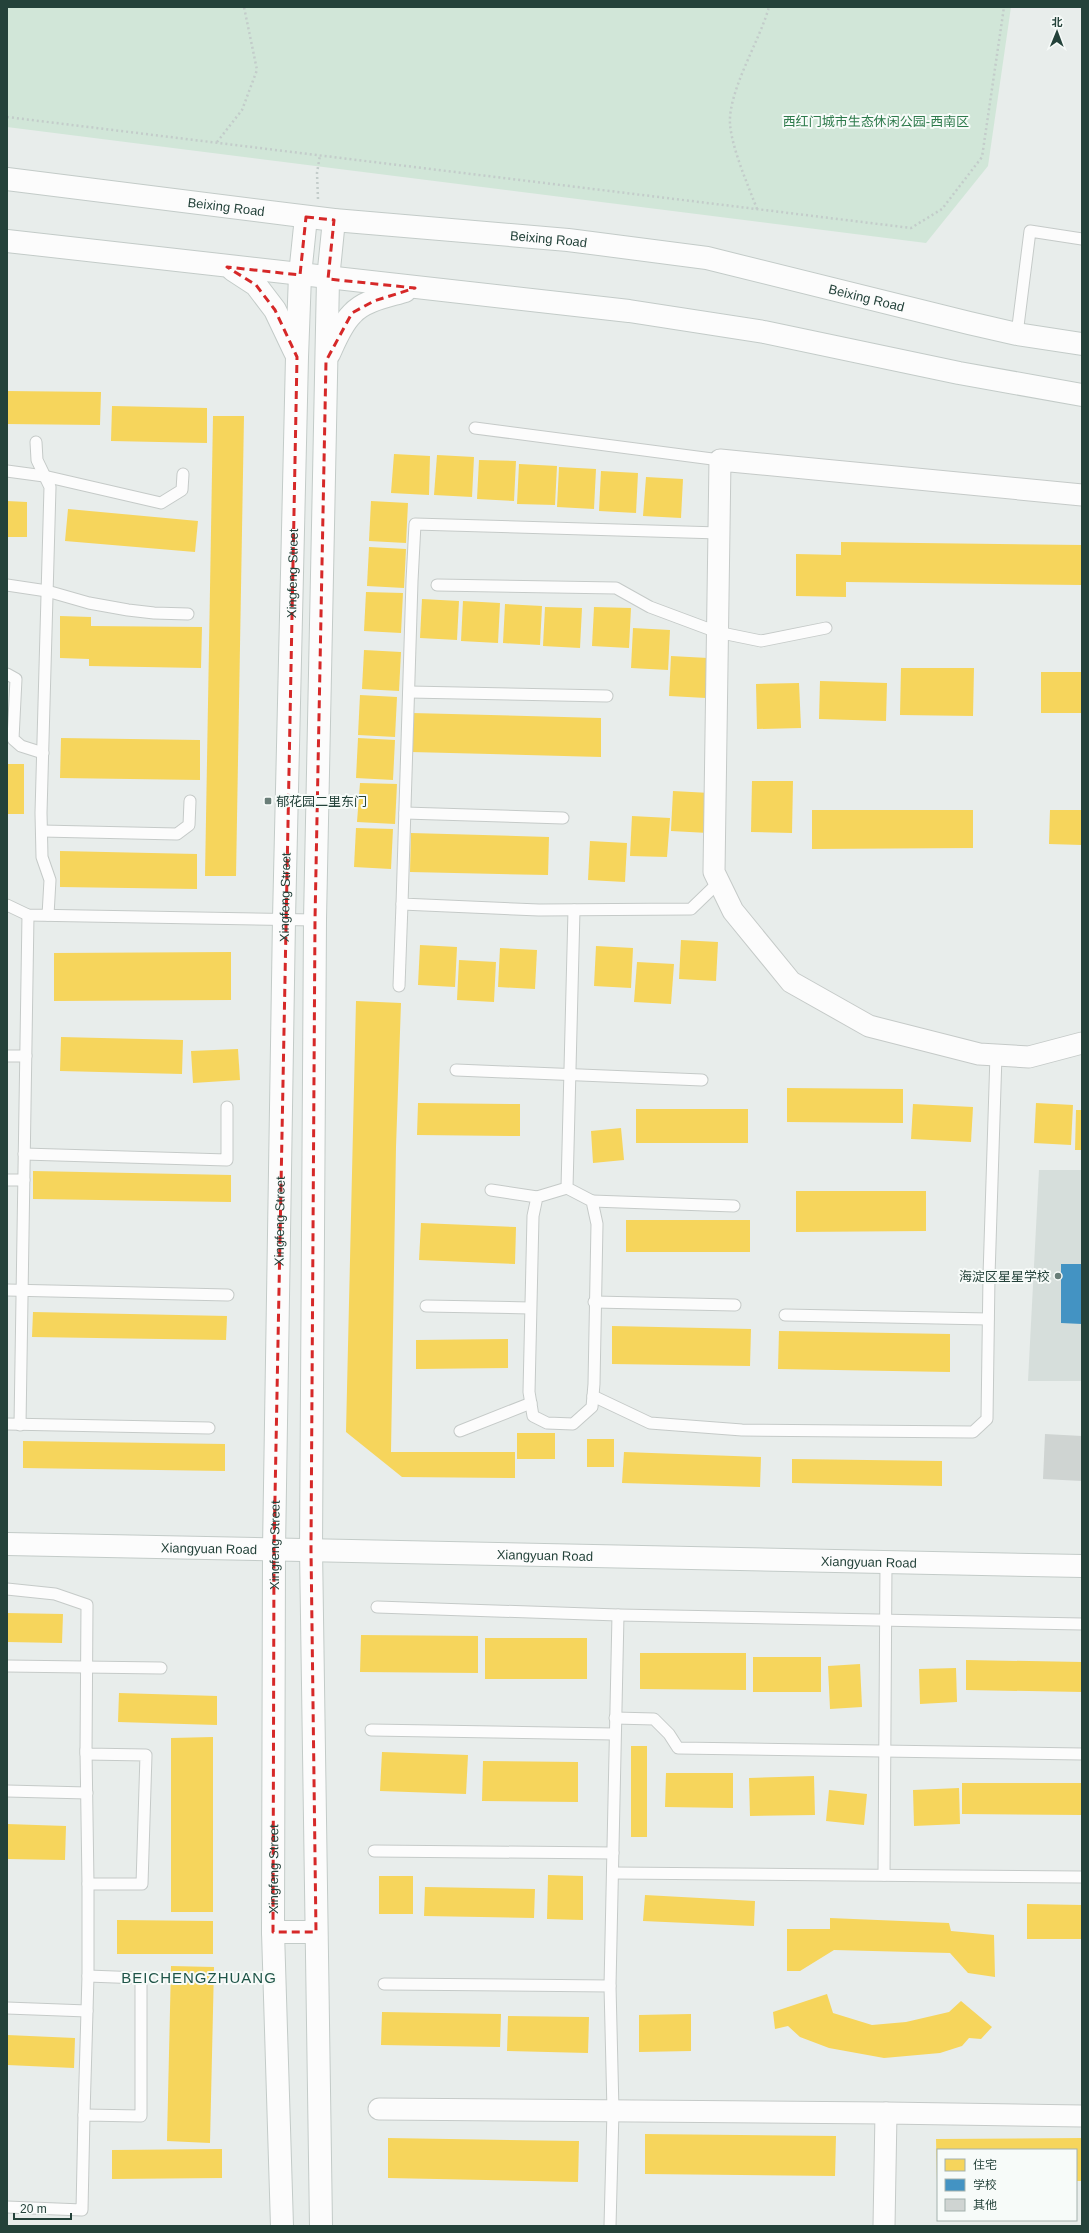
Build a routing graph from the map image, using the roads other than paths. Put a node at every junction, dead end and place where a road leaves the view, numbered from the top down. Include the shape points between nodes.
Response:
1 (7, 180) edge
2 (320, 218) junction
3 (1082, 240) edge
4 (7, 241) edge
5 (227, 267) junction
6 (300, 275) junction
7 (328, 278) junction
8 (415, 288) junction
9 (1016, 334) junction
10 (1082, 344) edge
11 (298, 357) junction
12 (326, 361) junction
13 (1082, 395) edge
14 (474, 428) dead end
15 (36, 442) dead end
16 (720, 460) junction
17 (7, 471) edge
18 (183, 474) dead end
19 (44, 476) junction
20 (1082, 495) edge
21 (719, 533) junction
22 (7, 585) edge
23 (437, 585) dead end
24 (47, 591) junction
25 (188, 614) dead end
26 (826, 628) dead end
27 (717, 632) junction
28 (7, 674) edge
29 (409, 692) junction
30 (607, 696) dead end
31 (10, 732) edge
32 (43, 753) junction
33 (190, 801) dead end
34 (405, 812) junction
35 (563, 818) dead end
36 (42, 831) junction
37 (718, 882) junction
38 (402, 904) junction
39 (7, 906) edge
40 (574, 910) junction
41 (28, 915) junction
42 (48, 915) junction
43 (284, 919) junction
44 (315, 920) junction
45 (399, 986) dead end
46 (1082, 1043) edge
47 (996, 1055) junction
48 (7, 1056) edge
49 (26, 1056) junction
50 (456, 1070) dead end
51 (569, 1075) junction
52 (702, 1080) dead end
53 (226, 1107) dead end
54 (24, 1154) junction
55 (7, 1180) edge
56 (24, 1180) junction
57 (567, 1188) junction
58 (491, 1190) dead end
59 (537, 1197) junction
60 (592, 1201) junction
61 (734, 1206) dead end
62 (7, 1290) edge
63 (22, 1290) junction
64 (228, 1295) dead end
65 (594, 1302) junction
66 (735, 1305) dead end
67 (426, 1306) dead end
68 (530, 1308) junction
69 (785, 1315) dead end
70 (988, 1319) junction
71 (593, 1396) junction
72 (531, 1403) junction
73 (7, 1424) edge
74 (20, 1425) junction
75 (209, 1428) dead end
76 (460, 1431) dead end
77 (7, 1544) edge
78 (274, 1549) junction
79 (311, 1549) junction
80 (886, 1562) junction
81 (1082, 1566) edge
82 (7, 1589) edge
83 (377, 1606) dead end
84 (618, 1616) junction
85 (885, 1621) junction
86 (1082, 1624) edge
87 (7, 1666) edge
88 (87, 1667) junction
89 (161, 1668) dead end
90 (615, 1718) junction
91 (371, 1730) dead end
92 (614, 1734) junction
93 (86, 1750) junction
94 (884, 1752) junction
95 (1082, 1754) edge
96 (7, 1791) edge
97 (87, 1793) junction
98 (374, 1851) dead end
99 (613, 1853) junction
100 (613, 1873) junction
101 (884, 1875) junction
102 (1082, 1877) edge
103 (88, 1884) junction
104 (273, 1932) junction
105 (316, 1932) junction
106 (88, 1976) junction
107 (384, 1984) dead end
108 (610, 1986) junction
109 (7, 2008) edge
110 (87, 2011) junction
111 (378, 2109) dead end
112 (613, 2111) junction
113 (886, 2113) junction
114 (84, 2115) junction
115 (1082, 2116) edge
116 (7, 2207) edge
117 (282, 2226) edge
118 (321, 2226) edge
119 (610, 2226) edge
120 (884, 2226) edge

1 - 2 main road, Beixing Road
2 - 6 main road, Xingfeng Street
2 - 7 main road
2 - 9 main road, Beixing Road via 568,240 707,258
3 - 9 lane via 1030,231
4 - 5 main road
5 - 6 main road
5 - 11 main road via 256,284 275,310
6 - 7 main road
6 - 11 main road, Xingfeng Street
7 - 8 main road
7 - 12 main road
8 - 12 main road via 374,301 352,313 339,332
8 - 13 main road via 629,311 764,332 959,373
9 - 10 main road, Beixing Road
11 - 43 main road, Xingfeng Street
12 - 44 main road
14 - 16 lane
15 - 19 lane via 37,460
16 - 20 street
16 - 21 street
17 - 19 lane
18 - 19 lane via 182,490 161,503
19 - 24 lane via 50,487
21 - 27 street
21 - 29 lane via 415,524
22 - 24 lane
23 - 27 lane via 616,588 650,607
24 - 25 lane via 89,603 128,610
24 - 32 lane
26 - 27 lane via 761,641
27 - 37 street via 714,872
28 - 31 lane via 16,679
29 - 30 lane
29 - 34 lane
31 - 32 lane via 21,746
32 - 36 lane
33 - 36 lane via 189,825 177,834
34 - 35 lane
34 - 38 lane
36 - 42 lane via 42,857 50,880
37 - 40 lane via 691,909
37 - 47 street via 733,911 791,982 868,1026 979,1054
38 - 40 lane
38 - 45 lane
39 - 41 lane
40 - 51 lane
41 - 42 lane
41 - 49 lane
42 - 43 lane
43 - 44 lane
43 - 78 main road, Xingfeng Street
44 - 79 main road
46 - 47 street via 1029,1057
47 - 70 lane
48 - 49 lane
49 - 54 lane
50 - 51 lane
51 - 52 lane
51 - 57 lane
53 - 54 lane via 227,1160
54 - 56 lane
55 - 56 lane
56 - 63 lane
57 - 59 lane
57 - 60 lane
58 - 59 lane
59 - 68 lane via 533,1216
60 - 61 lane
60 - 65 lane via 597,1224
62 - 63 lane
63 - 64 lane
63 - 74 lane
65 - 66 lane
65 - 71 lane
67 - 68 lane
68 - 72 lane
69 - 70 lane
70 - 71 lane via 987,1419 973,1432 742,1430 650,1423
71 - 72 lane via 592,1407 573,1424 547,1423 533,1416
72 - 76 lane
73 - 74 lane
74 - 75 lane
77 - 78 main road, Xiangyuan Road
78 - 79 main road, Xiangyuan Road
78 - 104 main road, Xingfeng Street
79 - 80 main road, Xiangyuan Road
79 - 105 main road
80 - 81 main road, Xiangyuan Road
80 - 85 lane
82 - 88 lane via 55,1594 87,1605
83 - 84 lane
84 - 85 lane
84 - 90 lane
85 - 86 lane
85 - 94 lane
87 - 88 lane
88 - 89 lane
88 - 93 lane
90 - 92 lane
90 - 94 lane via 654,1719 678,1748
91 - 92 lane
92 - 99 lane
93 - 97 lane
93 - 103 lane via 86,1754 146,1755 142,1884
94 - 95 lane
94 - 101 lane
96 - 97 lane
97 - 103 lane
98 - 99 lane
99 - 100 lane
100 - 101 lane
100 - 108 lane
101 - 102 lane
103 - 106 lane
104 - 105 main road
104 - 117 main road, Xingfeng Street
105 - 118 main road
106 - 110 lane
106 - 114 lane via 142,1978 141,2116
107 - 108 lane
108 - 112 lane
109 - 110 lane
110 - 114 lane
111 - 112 street
112 - 113 street
112 - 119 lane
113 - 115 street
113 - 120 street
114 - 116 lane via 82,2210

